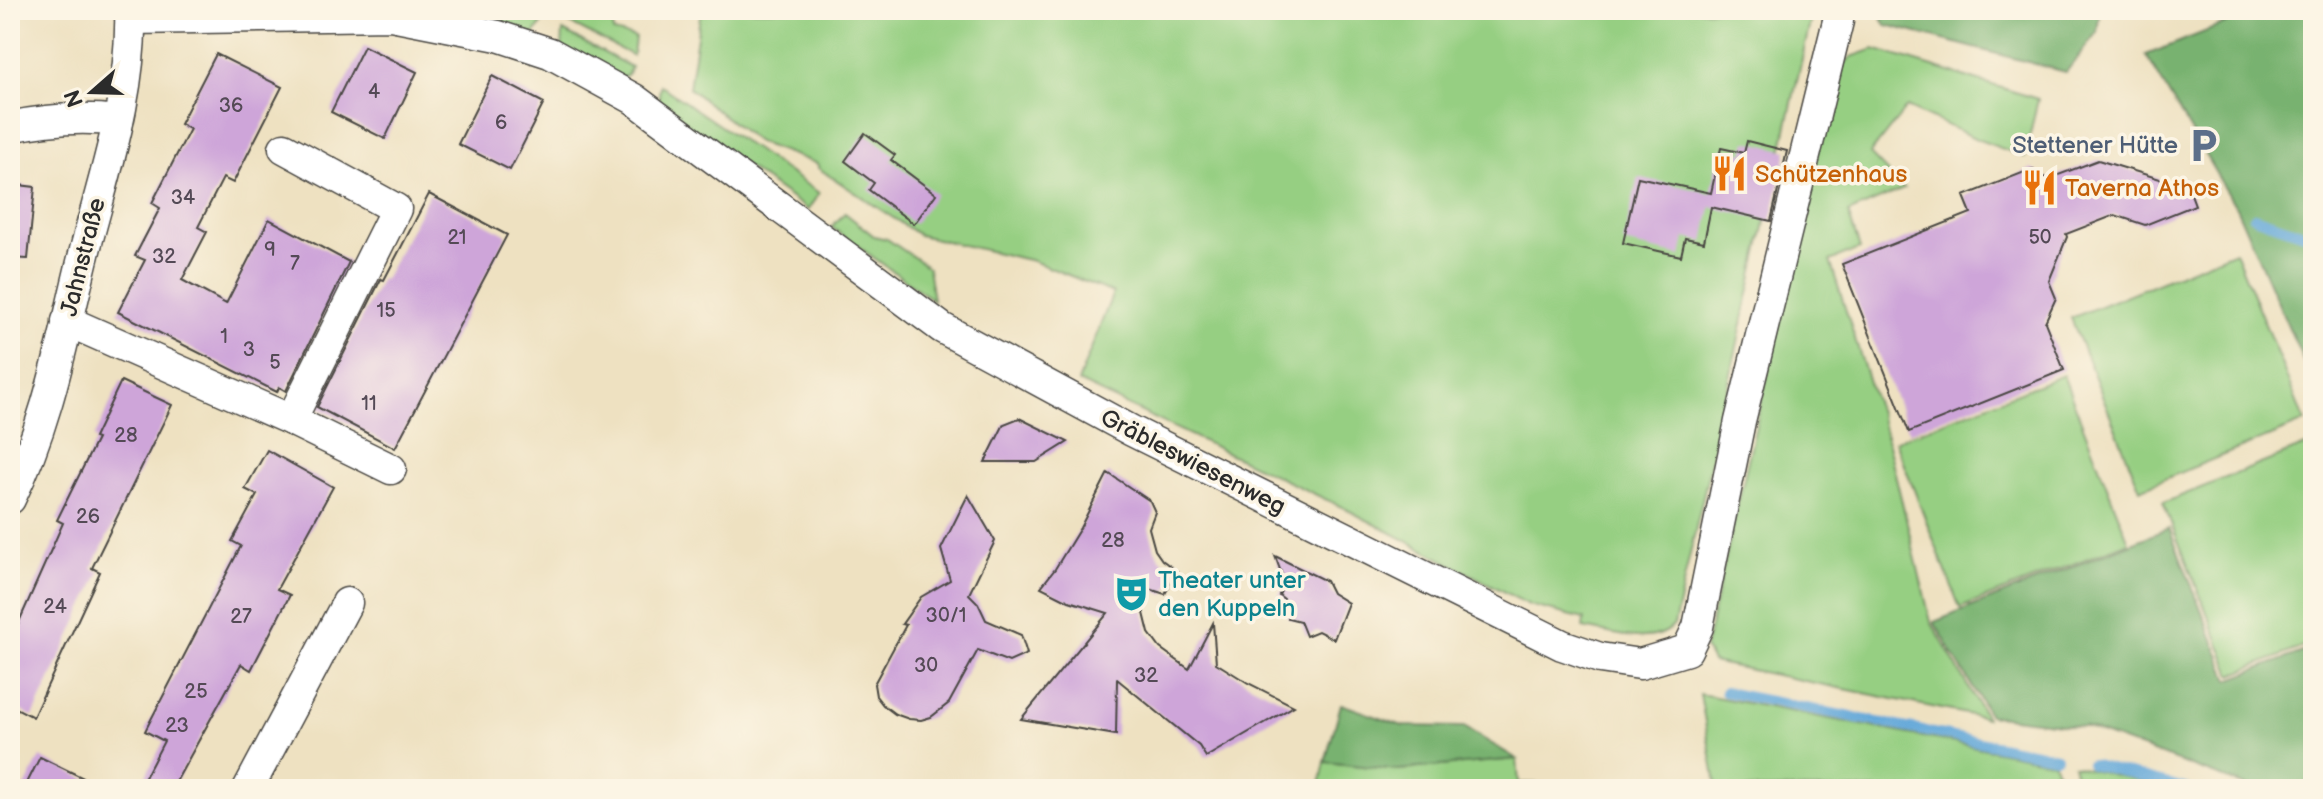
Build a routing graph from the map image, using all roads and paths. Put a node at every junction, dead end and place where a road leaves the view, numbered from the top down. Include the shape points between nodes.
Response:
1 (130, 15) edge
2 (1838, 21) dead end
3 (118, 121) junction
4 (10, 127) edge
5 (284, 148) dead end
6 (67, 321) junction
7 (291, 420) junction
8 (391, 469) dead end
9 (10, 499) edge
10 (347, 603) dead end
11 (248, 789) edge

1 - 2 street, Gräbleswiesenweg via 391,15 498,36 550,53 634,99 956,336 1281,507 1562,645 1640,664 1687,650 1698,627 1743,405
1 - 3 street, Jahnstraße via 131,49
3 - 4 street via 46,119
3 - 6 street, Jahnstraße
5 - 7 street via 396,209
6 - 7 street
6 - 9 street, Jahnstraße via 52,392
7 - 8 street
10 - 11 street

